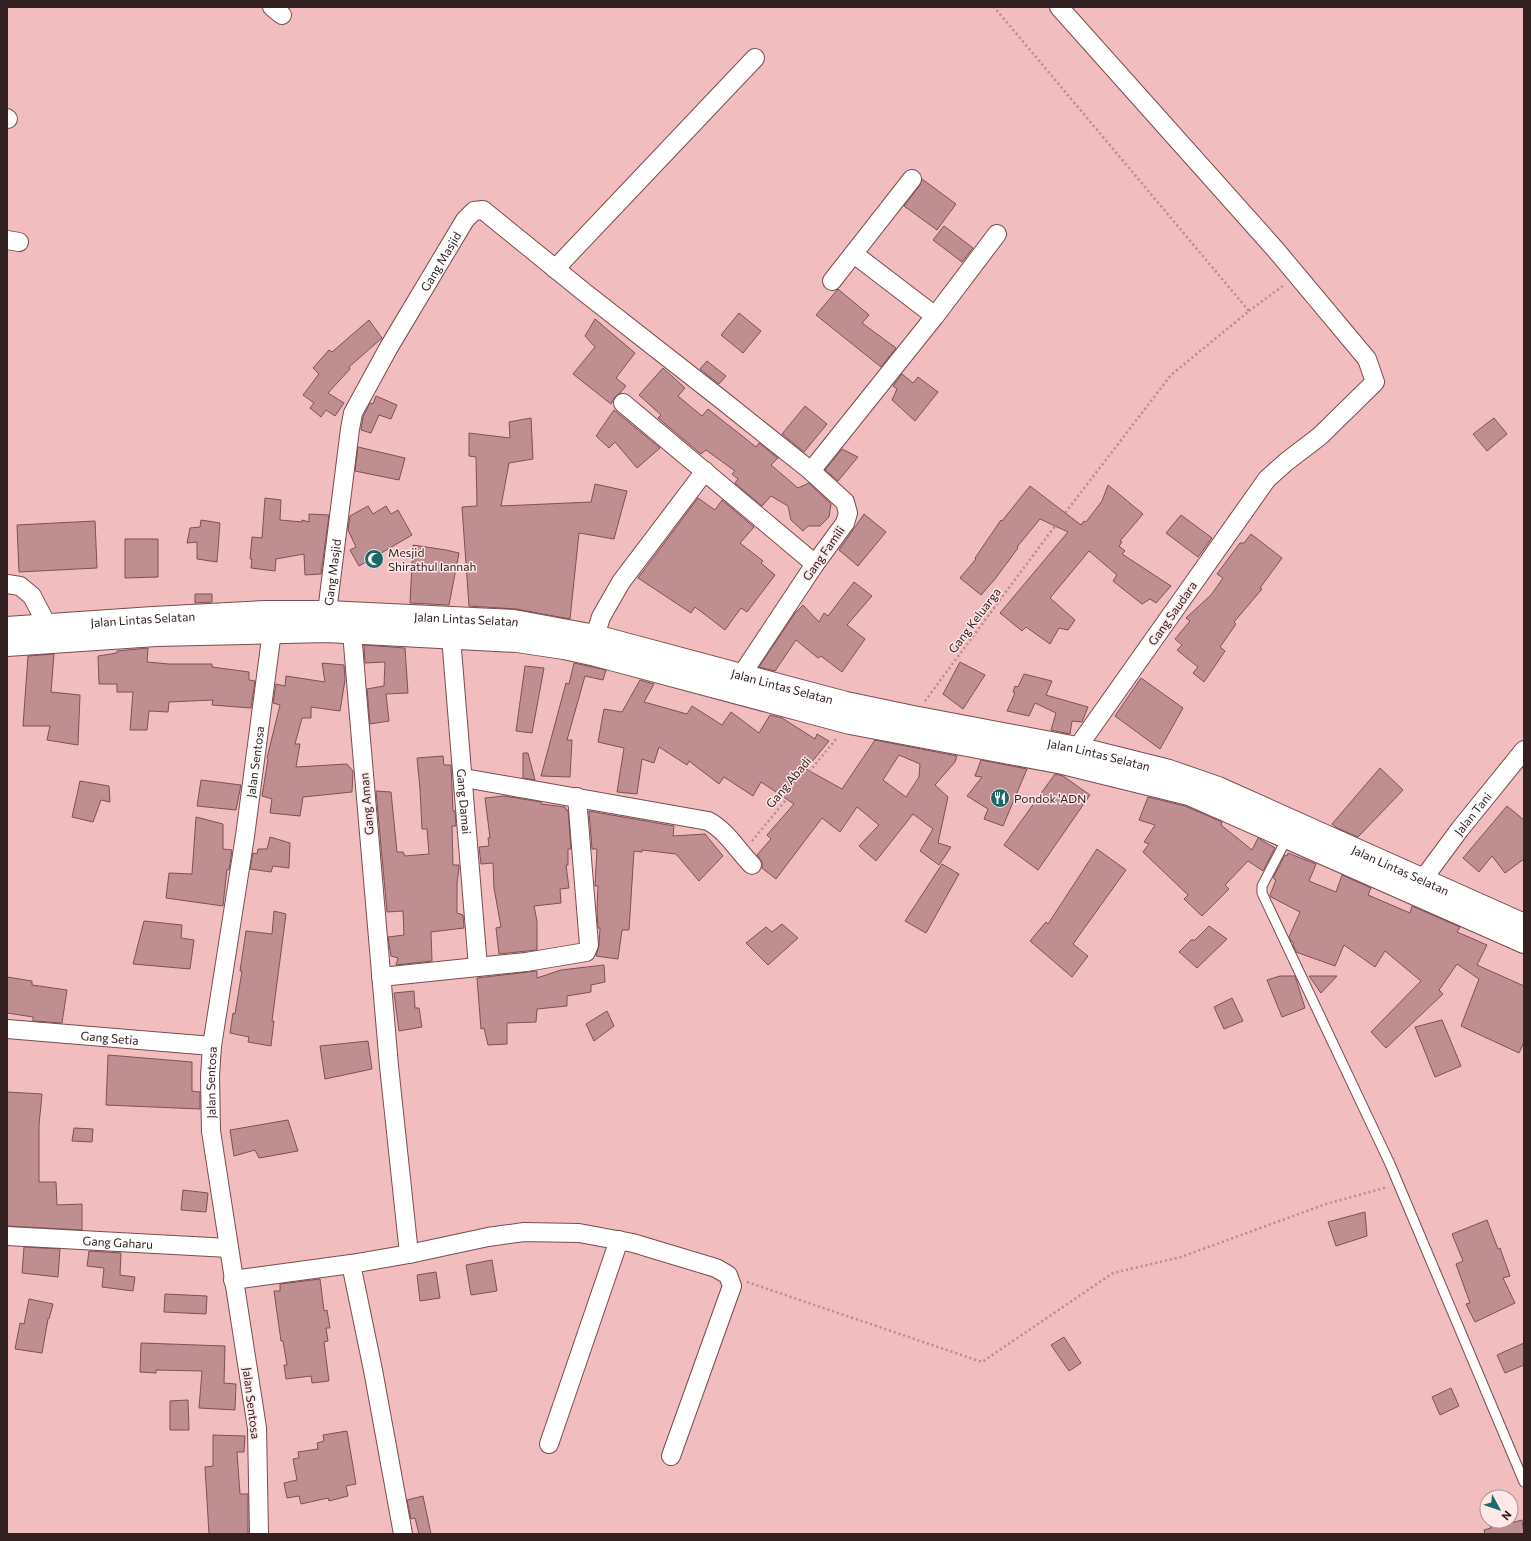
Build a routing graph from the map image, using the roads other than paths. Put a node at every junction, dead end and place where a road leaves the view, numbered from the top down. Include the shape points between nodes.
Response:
1 (1059, 7) edge
2 (755, 58) dead end
3 (912, 179) dead end
4 (997, 234) dead end
5 (854, 254) junction
6 (555, 269) junction
7 (832, 281) dead end
8 (934, 316) junction
9 (722, 400) joint
10 (623, 403) dead end
11 (704, 471) junction
12 (811, 471) junction
13 (815, 564) junction
14 (7, 584) edge
15 (327, 612) junction
16 (47, 625) junction
17 (7, 628) edge
18 (83, 631) junction
19 (272, 631) junction
20 (352, 632) junction
21 (595, 636) junction
22 (452, 637) junction
23 (7, 645) edge
24 (742, 674) junction
25 (919, 724) junction
26 (1077, 748) junction
27 (1524, 750) edge
28 (464, 778) junction
29 (577, 797) junction
30 (1287, 838) junction
31 (746, 859) road end
32 (1423, 879) junction
33 (1524, 925) edge
34 (1524, 942) edge
35 (478, 966) junction
36 (381, 977) junction
37 (7, 1029) edge
38 (212, 1046) junction
39 (7, 1236) edge
40 (619, 1240) junction
41 (229, 1248) junction
42 (409, 1254) junction
43 (351, 1264) junction
44 (233, 1280) junction
45 (549, 1444) dead end
46 (671, 1456) dead end
47 (1524, 1482) edge
48 (259, 1534) edge
49 (403, 1534) edge

1 - 26 street, Gang Saudara via 1297,275 1367,359 1375,382 1320,436 1267,479
2 - 6 street
3 - 5 street
4 - 8 street
5 - 7 street
5 - 8 street
6 - 9 street, Gang Masjid
6 - 15 street, Gang Masjid via 483,210 474,211 465,220 353,413
8 - 12 street
9 - 12 street, Gang Famili
10 - 11 street
11 - 13 street
11 - 21 street via 621,582 600,617
12 - 13 street, Gang Famili via 845,502 848,513 845,523
13 - 24 street, Gang Famili
14 - 16 street via 20,586 32,596
15 - 18 highway, Jalan Lintas Selatan via 259,612
15 - 21 highway, Jalan Lintas Selatan via 514,621
16 - 17 highway, Jalan Lintas Selatan
16 - 18 highway, Jalan Lintas Selatan
18 - 19 highway, Jalan Lintas Selatan via 156,635
18 - 23 highway, Jalan Lintas Selatan
19 - 20 highway, Jalan Lintas Selatan
19 - 38 street, Jalan Sentosa via 245,836
20 - 22 highway, Jalan Lintas Selatan
20 - 36 street, Gang Aman
21 - 24 highway, Jalan Lintas Selatan
22 - 25 highway, Jalan Lintas Selatan via 517,641 596,654 850,723
22 - 28 street, Gang Damai
24 - 25 highway, Jalan Lintas Selatan
25 - 26 highway, Jalan Lintas Selatan
25 - 30 highway, Jalan Lintas Selatan via 1190,794
26 - 32 highway, Jalan Lintas Selatan via 1169,771 1218,788
27 - 32 street, Jalan Tani
28 - 29 street
28 - 35 street, Gang Damai
29 - 31 street via 708,821 719,828
29 - 35 street via 588,949 586,952 526,962
30 - 34 highway, Jalan Lintas Selatan
30 - 47 lane via 1262,886 1262,893 1398,1184
32 - 33 highway, Jalan Lintas Selatan
35 - 36 street
36 - 42 street, Gang Aman
37 - 38 street, Gang Setia
38 - 41 street, Jalan Sentosa via 211,1131
39 - 41 street, Gang Gaharu
40 - 42 street via 579,1233 524,1232 488,1236
40 - 45 street
40 - 46 street via 716,1268 728,1275 732,1286
41 - 44 street, Jalan Sentosa
42 - 43 street
43 - 44 street
43 - 49 street
44 - 48 street, Jalan Sentosa via 257,1428

